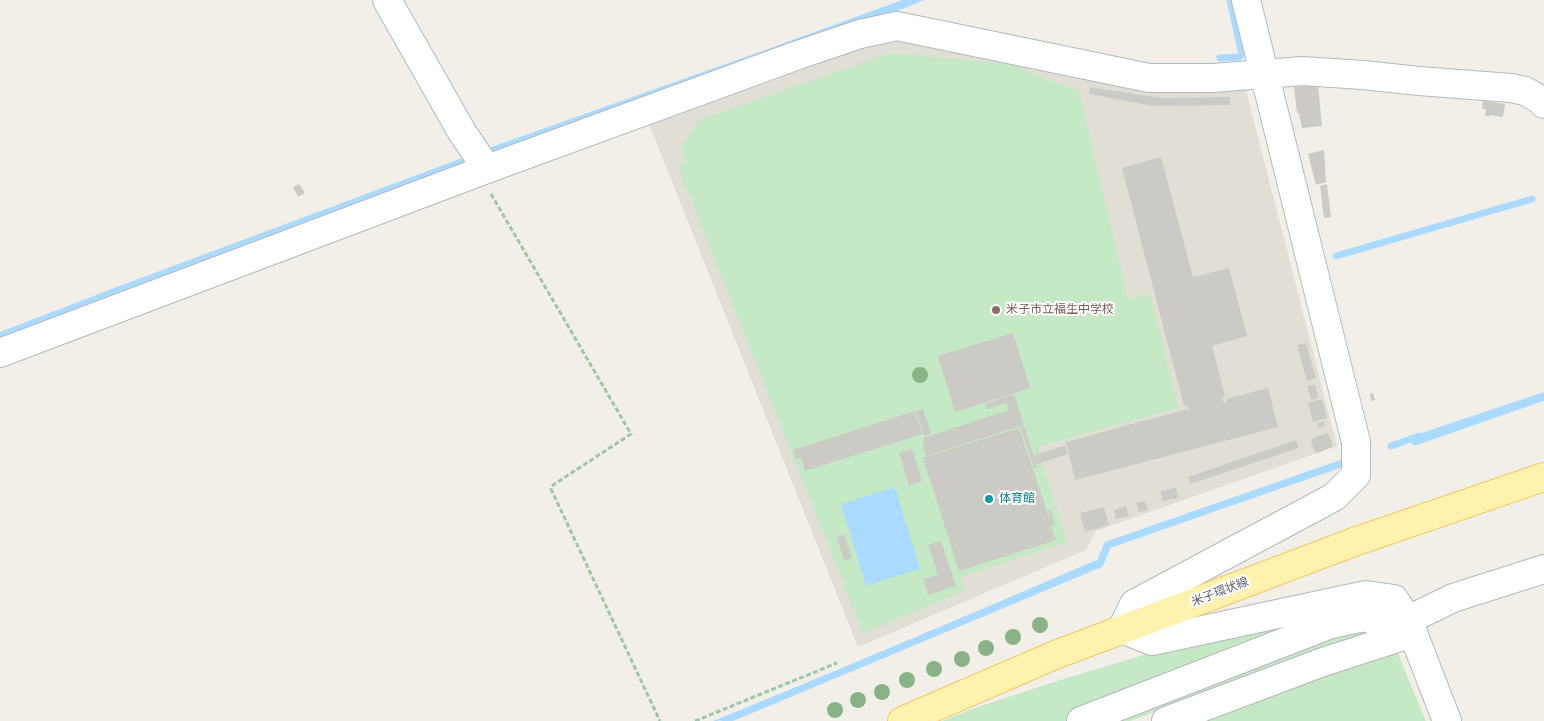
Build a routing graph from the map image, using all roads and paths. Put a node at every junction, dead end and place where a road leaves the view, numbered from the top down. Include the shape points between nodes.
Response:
1 (387, 0) edge
2 (1246, 0) edge
3 (1266, 74) junction
4 (1544, 104) edge
5 (479, 163) junction
6 (0, 353) edge
7 (1544, 477) edge
8 (1544, 568) edge
9 (1410, 626) junction
10 (1122, 630) junction
11 (837, 663) dead end
12 (660, 721) edge
13 (695, 721) edge
14 (902, 721) edge
15 (1081, 721) edge
16 (1166, 721) edge
17 (1447, 721) edge

1 - 5 street
2 - 3 street
3 - 4 street via 1302,71 1490,85 1525,91
3 - 5 street via 1150,78 897,26 860,34
3 - 10 street via 1356,442 1356,474 1334,498 1134,604
5 - 6 street
5 - 12 path via 631,434 550,489
7 - 10 main road, 米子環状線 via 1354,542
8 - 9 street via 1453,598
9 - 10 street via 1394,599 1366,594 1152,641
9 - 15 street via 1364,617 1331,624
9 - 16 street
9 - 17 street
10 - 14 main road, 米子環状線 via 1055,655
11 - 13 path

